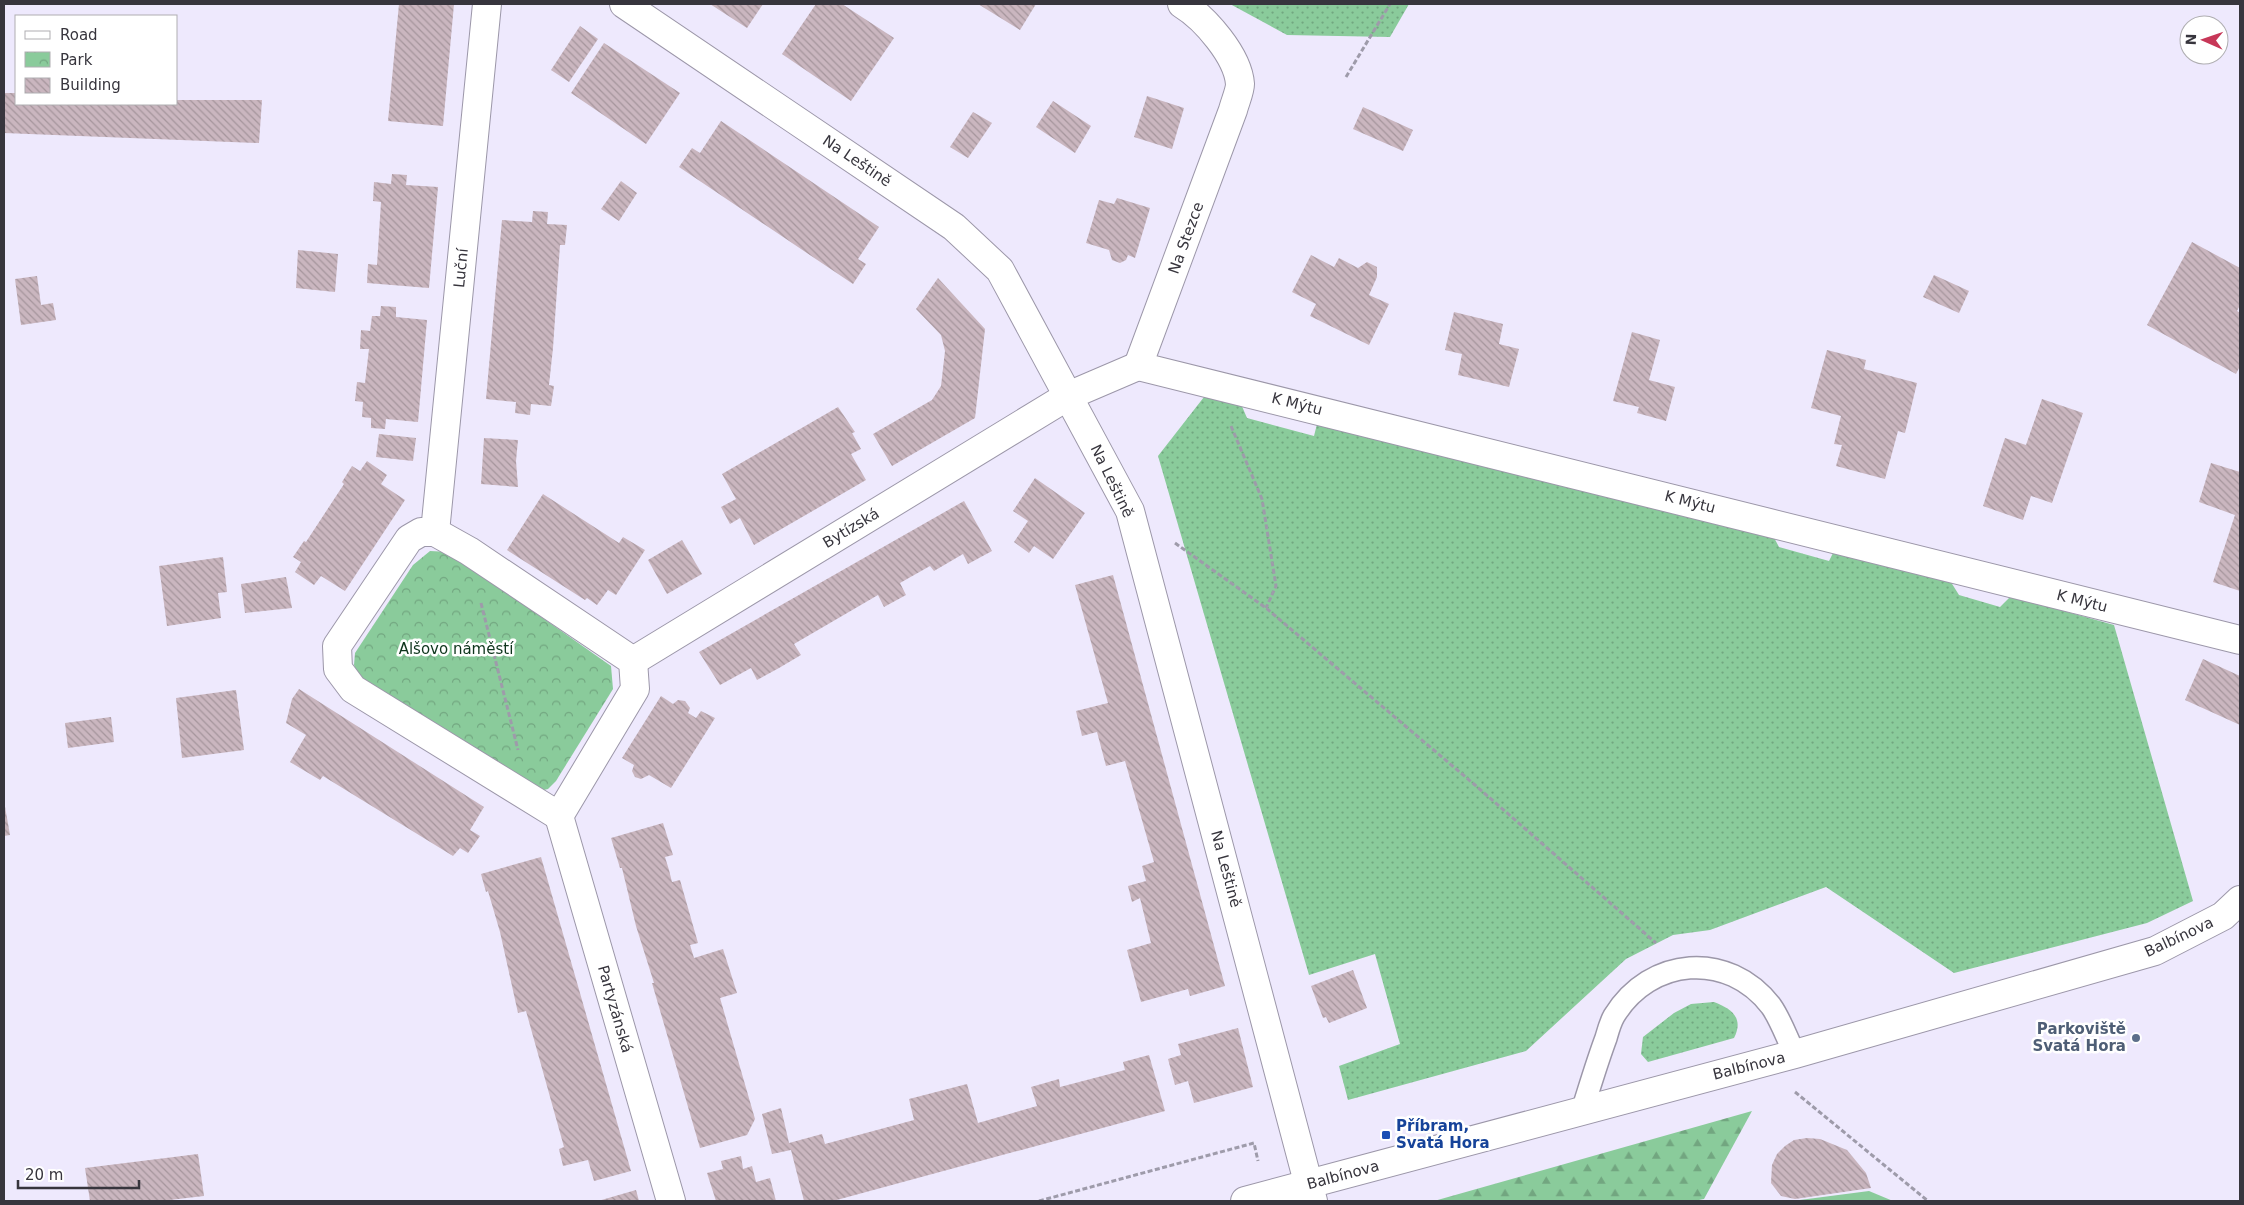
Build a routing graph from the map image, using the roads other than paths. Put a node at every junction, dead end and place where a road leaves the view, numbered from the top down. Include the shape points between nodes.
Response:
1 (488, 4) edge
2 (624, 4) edge
3 (1182, 4) edge
4 (1138, 366) junction
5 (1068, 396) junction
6 (435, 532) junction
7 (2240, 640) edge
8 (633, 661) junction
9 (560, 816) junction
10 (2240, 900) edge
11 (1795, 1054) junction
12 (1582, 1111) junction
13 (1312, 1192) edge
14 (1255, 1198) edge
15 (671, 1201) edge

1 - 6 street, Luční
2 - 5 street, Na Leštině via 954,227 1000,270
3 - 4 street, Na Stezce via 1217,36 1232,59 1240,84
4 - 5 street, Bytízská
4 - 7 street, K Mýtu
5 - 8 street, Bytízská
5 - 13 street, Na Leštině via 1130,511
6 - 8 street
6 - 9 street via 421,532 409,539 337,646 338,669 353,689
8 - 9 street via 635,689
9 - 15 street, Partyzánská
10 - 11 street, Balbínova via 2223,916 2154,951
11 - 12 street, Balbínova
11 - 12 lane via 1771,1007 1744,981 1716,969 1683,967 1641,985 1614,1016
12 - 13 street, Balbínova
13 - 14 street, Balbínova

